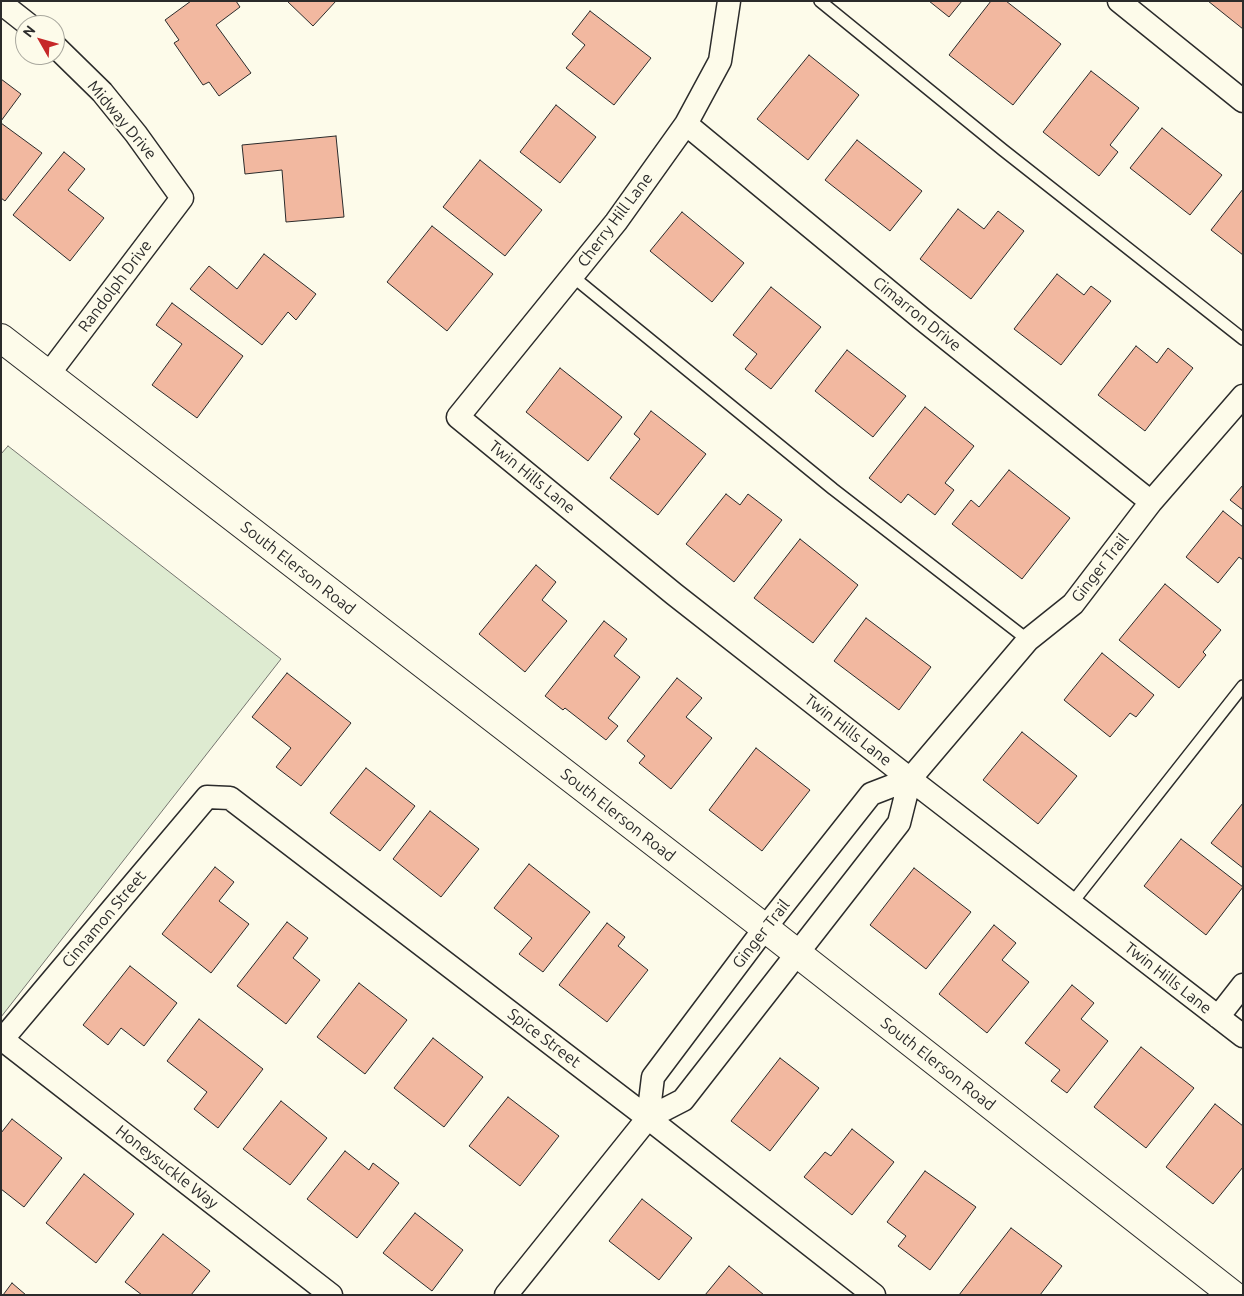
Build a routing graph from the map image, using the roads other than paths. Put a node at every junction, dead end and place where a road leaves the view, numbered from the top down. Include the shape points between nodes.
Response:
1 (729, 1) edge
2 (820, 1) edge
3 (1123, 2) edge
4 (1, 3) edge
5 (16, 15) edge
6 (65, 56) edge
7 (1243, 101) edge
8 (686, 124) junction
9 (182, 198) joint
10 (572, 276) junction
11 (1, 338) edge
12 (1243, 339) edge
13 (48, 375) junction
14 (1243, 396) edge
15 (458, 417) joint
16 (1151, 502) junction
17 (1028, 640) junction
18 (1243, 686) edge
19 (910, 779) junction
20 (208, 797) joint
21 (1072, 903) junction
22 (765, 928) junction
23 (797, 953) junction
24 (1243, 986) edge
25 (1218, 1017) junction
26 (1243, 1036) edge
27 (2, 1040) edge
28 (648, 1118) junction
29 (331, 1295) edge
30 (506, 1295) edge
31 (874, 1295) edge
32 (1233, 1295) edge

1 - 8 street, Cherry Hill Lane via 720,61
2 - 12 lane
3 - 7 street
4 - 5 street
6 - 9 street, Midway Drive via 102,92
8 - 10 street, Cherry Hill Lane via 616,222
8 - 16 street, Cimarron Drive
9 - 13 street, Randolph Drive
10 - 15 street, Cherry Hill Lane
10 - 17 lane via 833,489
11 - 13 street, South Elerson Road
13 - 22 street, South Elerson Road
14 - 16 street, Ginger Trail
15 - 19 street, Twin Hills Lane via 674,594
16 - 17 street, Ginger Trail via 1073,604
17 - 19 street, Ginger Trail
18 - 21 lane
19 - 21 street, Twin Hills Lane
19 - 22 street, Ginger Trail via 871,794
19 - 23 street, Ginger Trail via 899,823
20 - 27 street, Cinnamon Street
20 - 28 street, Spice Street via 230,798
21 - 25 street, Twin Hills Lane
22 - 23 street, South Elerson Road
22 - 28 street, Ginger Trail via 653,1077
23 - 28 street, Ginger Trail via 684,1100
23 - 32 street, South Elerson Road
24 - 25 street
25 - 26 street, Twin Hills Lane
27 - 29 street, Honeysuckle Way
28 - 30 street, Ginger Trail
28 - 31 street, Spice Street

